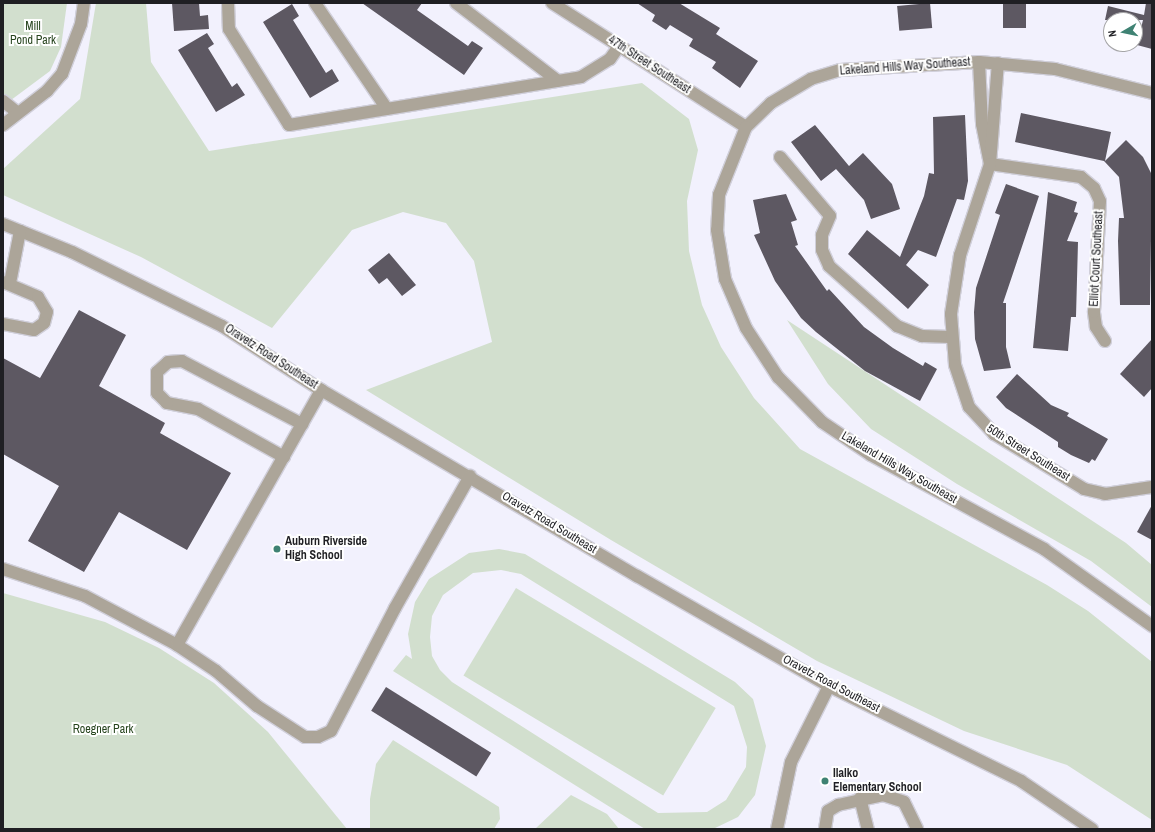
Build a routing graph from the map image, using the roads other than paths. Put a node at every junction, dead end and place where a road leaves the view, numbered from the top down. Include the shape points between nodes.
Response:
1 (84, 3) edge
2 (228, 3) edge
3 (315, 3) edge
4 (456, 3) edge
5 (552, 3) edge
6 (619, 46) junction
7 (979, 62) junction
8 (998, 63) junction
9 (558, 81) junction
10 (1152, 93) edge
11 (3, 101) edge
12 (386, 109) junction
13 (18, 113) junction
14 (3, 125) edge
15 (746, 127) junction
16 (780, 157) dead end
17 (990, 164) junction
18 (3, 224) edge
19 (20, 231) junction
20 (6, 283) edge
21 (3, 324) edge
22 (950, 337) junction
23 (1105, 341) dead end
24 (321, 390) junction
25 (302, 424) junction
26 (284, 457) junction
27 (470, 476) junction
28 (1152, 488) edge
29 (3, 569) edge
30 (1152, 626) edge
31 (176, 645) junction
32 (829, 686) junction
33 (860, 798) junction
34 (777, 829) edge
35 (825, 829) edge
36 (868, 829) edge
37 (916, 829) edge
38 (1092, 829) edge

1 - 13 street via 81,24 62,74
2 - 12 street via 229,29 289,125
3 - 12 street
4 - 9 street
5 - 6 street, 47th Street Southeast
6 - 9 street via 610,59 581,77
6 - 15 street, 47th Street Southeast
7 - 8 street, Lakeland Hills Way Southeast
7 - 15 street, Lakeland Hills Way Southeast via 840,70 810,79 790,90
7 - 17 street, 50th Street Southeast via 982,124
8 - 10 street, Lakeland Hills Way Southeast via 1055,68
8 - 17 street, 50th Street Southeast
9 - 12 street
11 - 13 street
13 - 14 street
15 - 30 street, Lakeland Hills Way Southeast via 719,195 717,230 725,279 746,328 778,377 822,422 871,455 1044,549
16 - 22 street via 830,216 822,235 822,250 829,266 897,326 922,336
17 - 22 street, 50th Street Southeast via 960,255
17 - 23 street, Elliot Court Southeast via 1081,177 1094,188 1100,201 1094,312 1096,327
18 - 19 street, Oravetz Road Southeast
19 - 20 street
19 - 24 street, Oravetz Road Southeast via 72,252 222,326
20 - 21 street via 42,301 46,318 40,328 28,331
22 - 28 street, 50th Street Southeast via 960,385 969,407 994,434 1095,493
24 - 25 street
24 - 27 street, Oravetz Road Southeast
25 - 26 street
25 - 26 street via 182,361 168,362 157,372 157,393 167,403 198,409
26 - 31 street
27 - 31 street via 395,608 331,730 318,737 305,737 257,706 216,671
27 - 32 street, Oravetz Road Southeast
29 - 31 street via 85,596
32 - 34 street via 791,762
32 - 38 street, Oravetz Road Southeast via 1021,781
33 - 35 street via 828,811
33 - 36 street
33 - 37 street via 894,796 904,802

